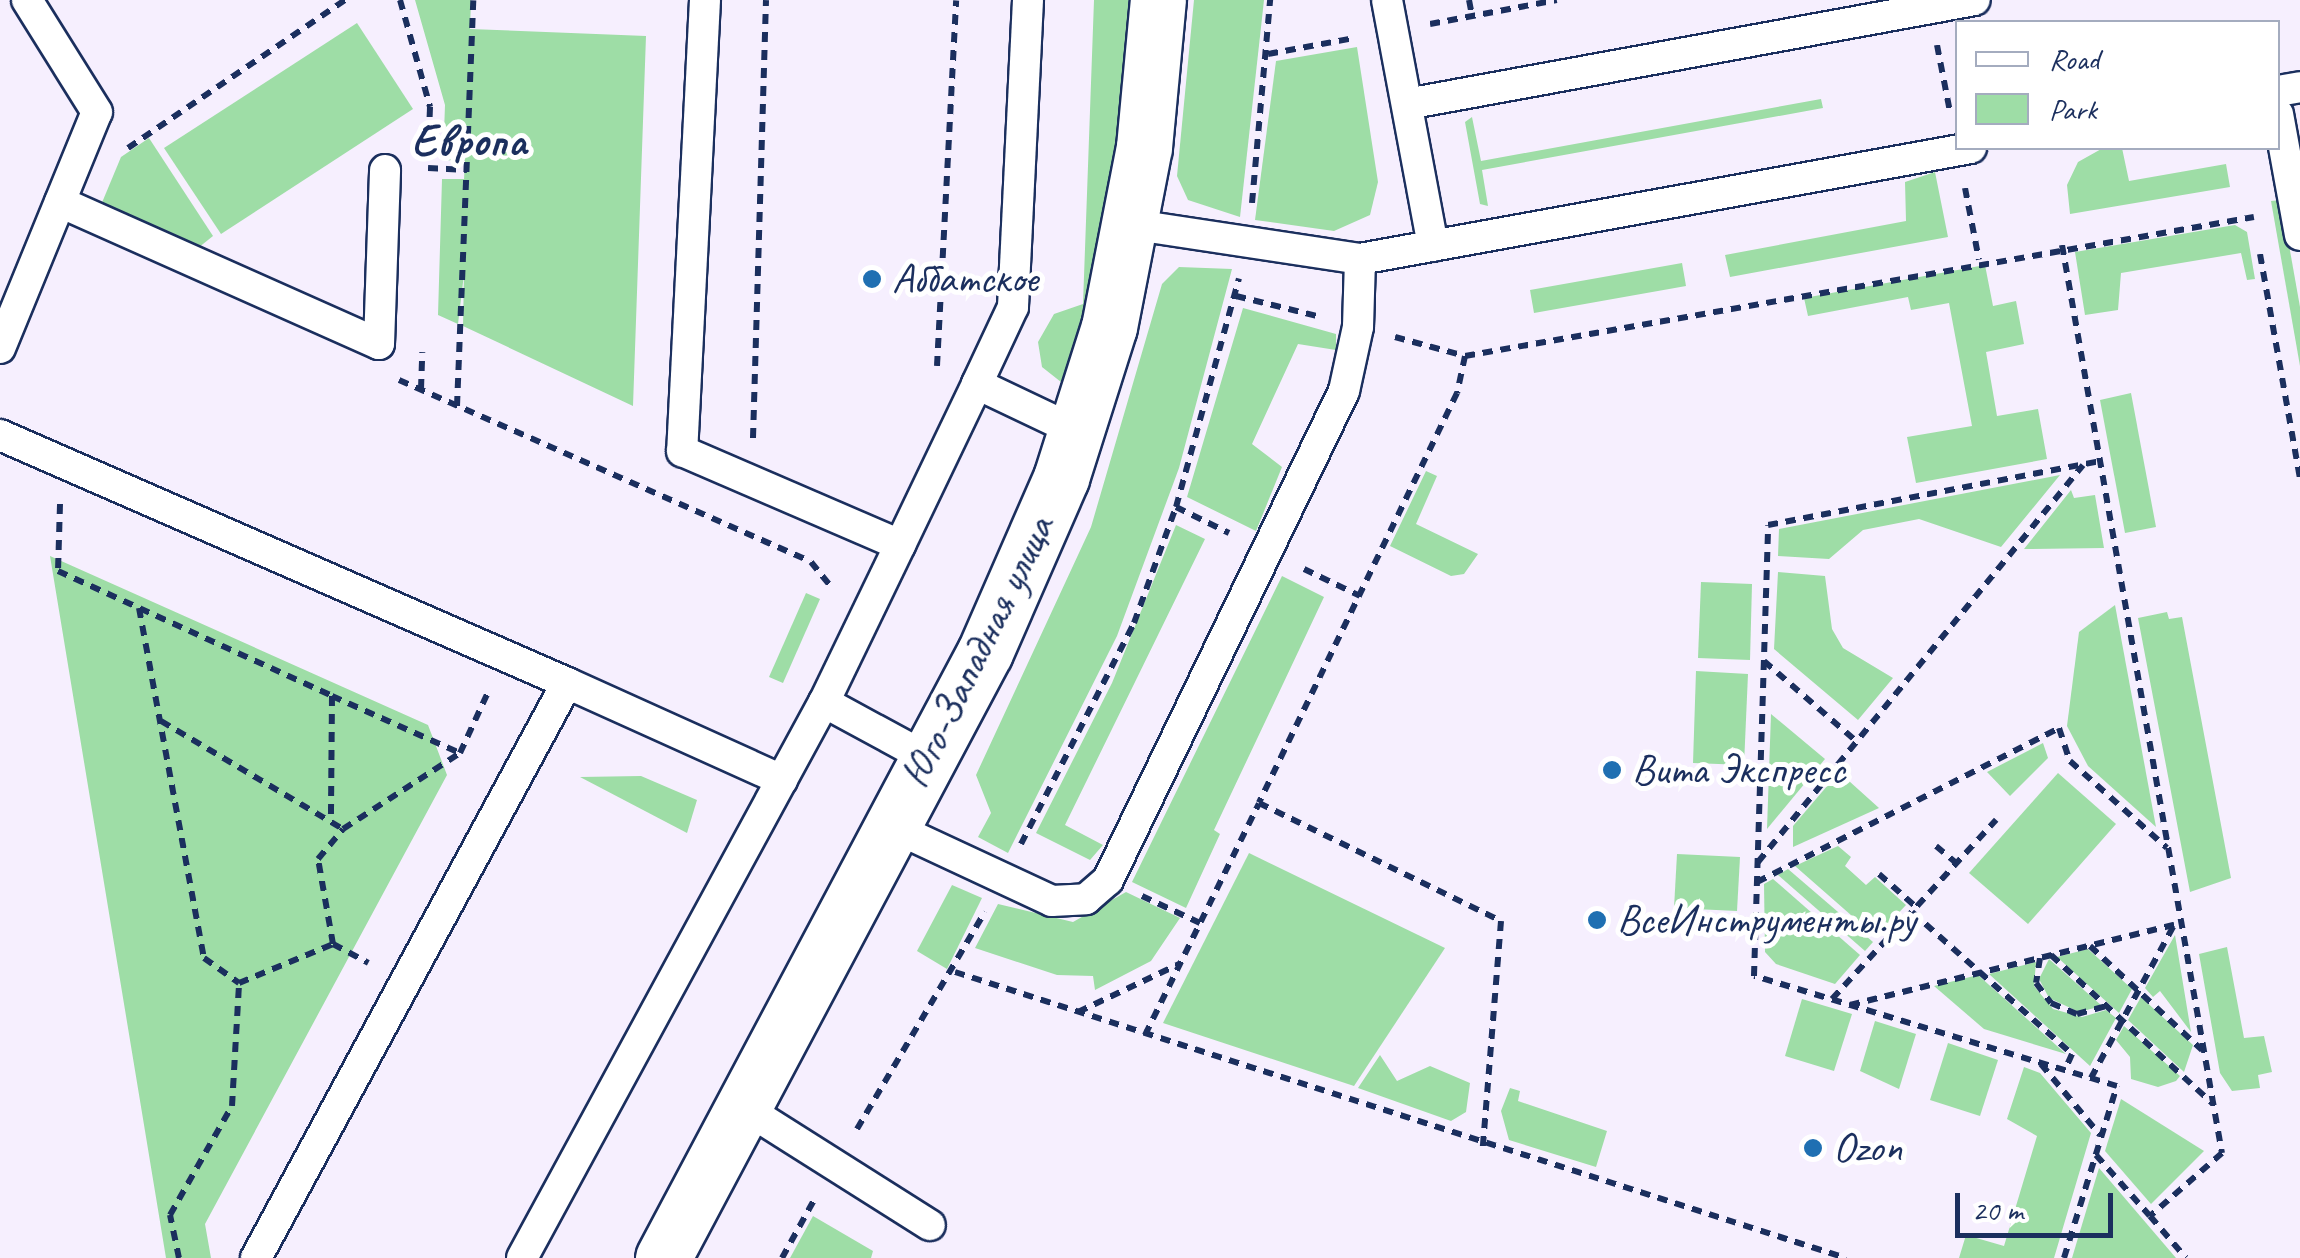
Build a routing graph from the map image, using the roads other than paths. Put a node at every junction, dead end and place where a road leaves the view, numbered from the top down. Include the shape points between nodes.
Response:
1 (27, 0) edge
2 (705, 0) edge
3 (1028, 0) edge
4 (1158, 0) edge
5 (1387, 0) edge
6 (1975, 0) edge
7 (1406, 104) junction
8 (2280, 125) edge
9 (1961, 150) edge
10 (384, 170) dead end
11 (60, 202) junction
12 (1129, 224) junction
13 (2300, 235) edge
14 (1433, 246) junction
15 (1360, 259) junction
16 (0, 348) edge
17 (978, 384) junction
18 (1076, 430) junction
19 (0, 435) edge
20 (900, 545) junction
21 (567, 684) junction
22 (824, 702) junction
23 (929, 759) junction
24 (782, 780) junction
25 (892, 827) junction
26 (743, 1108) junction
27 (930, 1225) dead end
28 (256, 1258) edge
29 (522, 1258) edge
30 (663, 1258) edge

1 - 11 lane via 97,112
2 - 20 lane via 682,451
3 - 17 lane via 1012,307
4 - 12 street, Юго-Западная улица
5 - 7 lane
6 - 7 lane
7 - 14 lane
8 - 13 lane
9 - 14 lane
10 - 11 lane via 379,344
11 - 16 lane
12 - 15 lane
12 - 18 street, Юго-Западная улица via 1109,327
14 - 15 lane
15 - 25 lane via 1358,327 1344,392 1108,880 1067,903
17 - 18 lane
17 - 20 lane
18 - 23 street, Юго-Западная улица via 985,652
19 - 21 lane
20 - 22 lane
21 - 24 lane
21 - 28 lane
22 - 23 lane
22 - 24 lane
23 - 25 street, Юго-Западная улица
24 - 29 lane
25 - 26 street, Юго-Западная улица
26 - 27 lane
26 - 30 street, Юго-Западная улица

